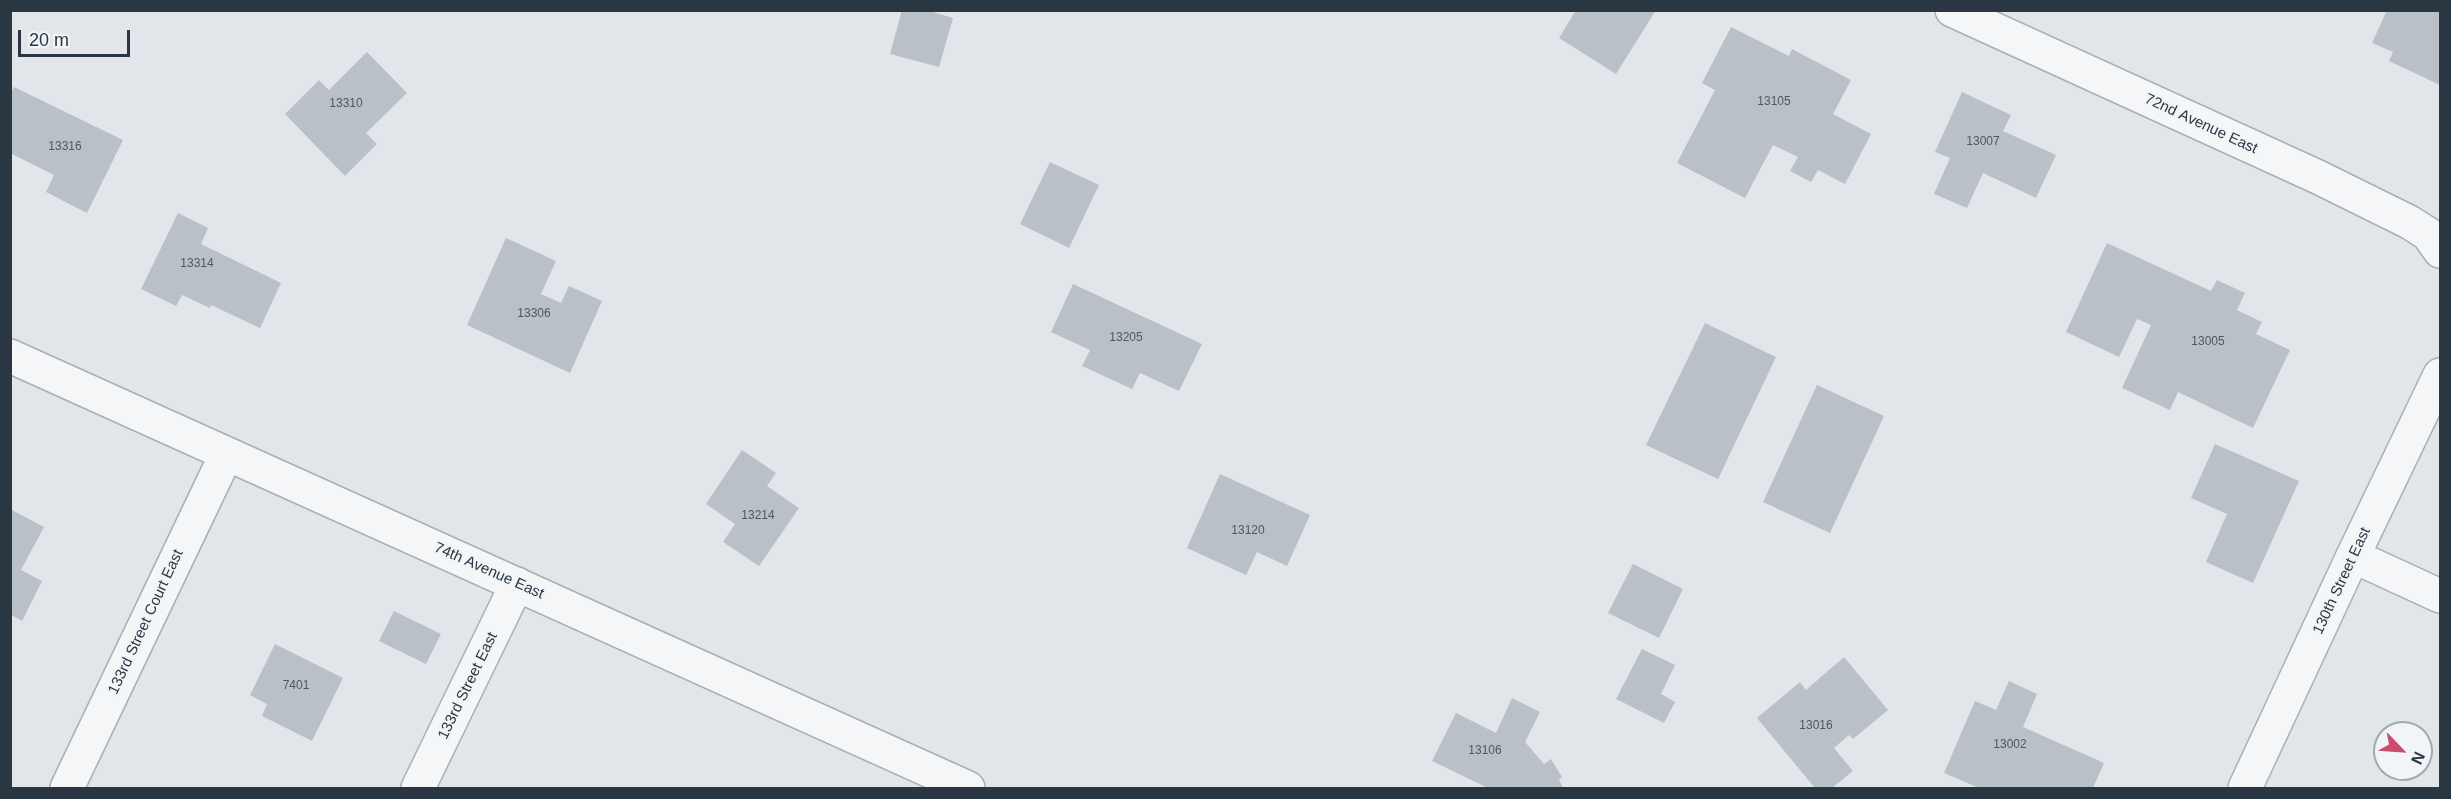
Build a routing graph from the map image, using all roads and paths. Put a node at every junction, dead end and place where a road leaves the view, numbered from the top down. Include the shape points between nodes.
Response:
1 (1952, 10) edge
2 (2440, 251) edge
3 (10, 356) edge
4 (2440, 375) edge
5 (226, 454) junction
6 (2353, 556) junction
7 (517, 584) junction
8 (2440, 596) edge
9 (67, 789) edge
10 (418, 789) edge
11 (968, 789) edge
12 (2245, 789) edge

1 - 2 street, 72nd Avenue East via 2400,217 2428,234
3 - 5 street, 74th Avenue East
4 - 6 street, 130th Street East
5 - 7 street, 74th Avenue East
5 - 9 street, 133rd Street Court East
6 - 8 street
6 - 12 street, 130th Street East
7 - 10 street, 133rd Street East
7 - 11 street, 74th Avenue East

